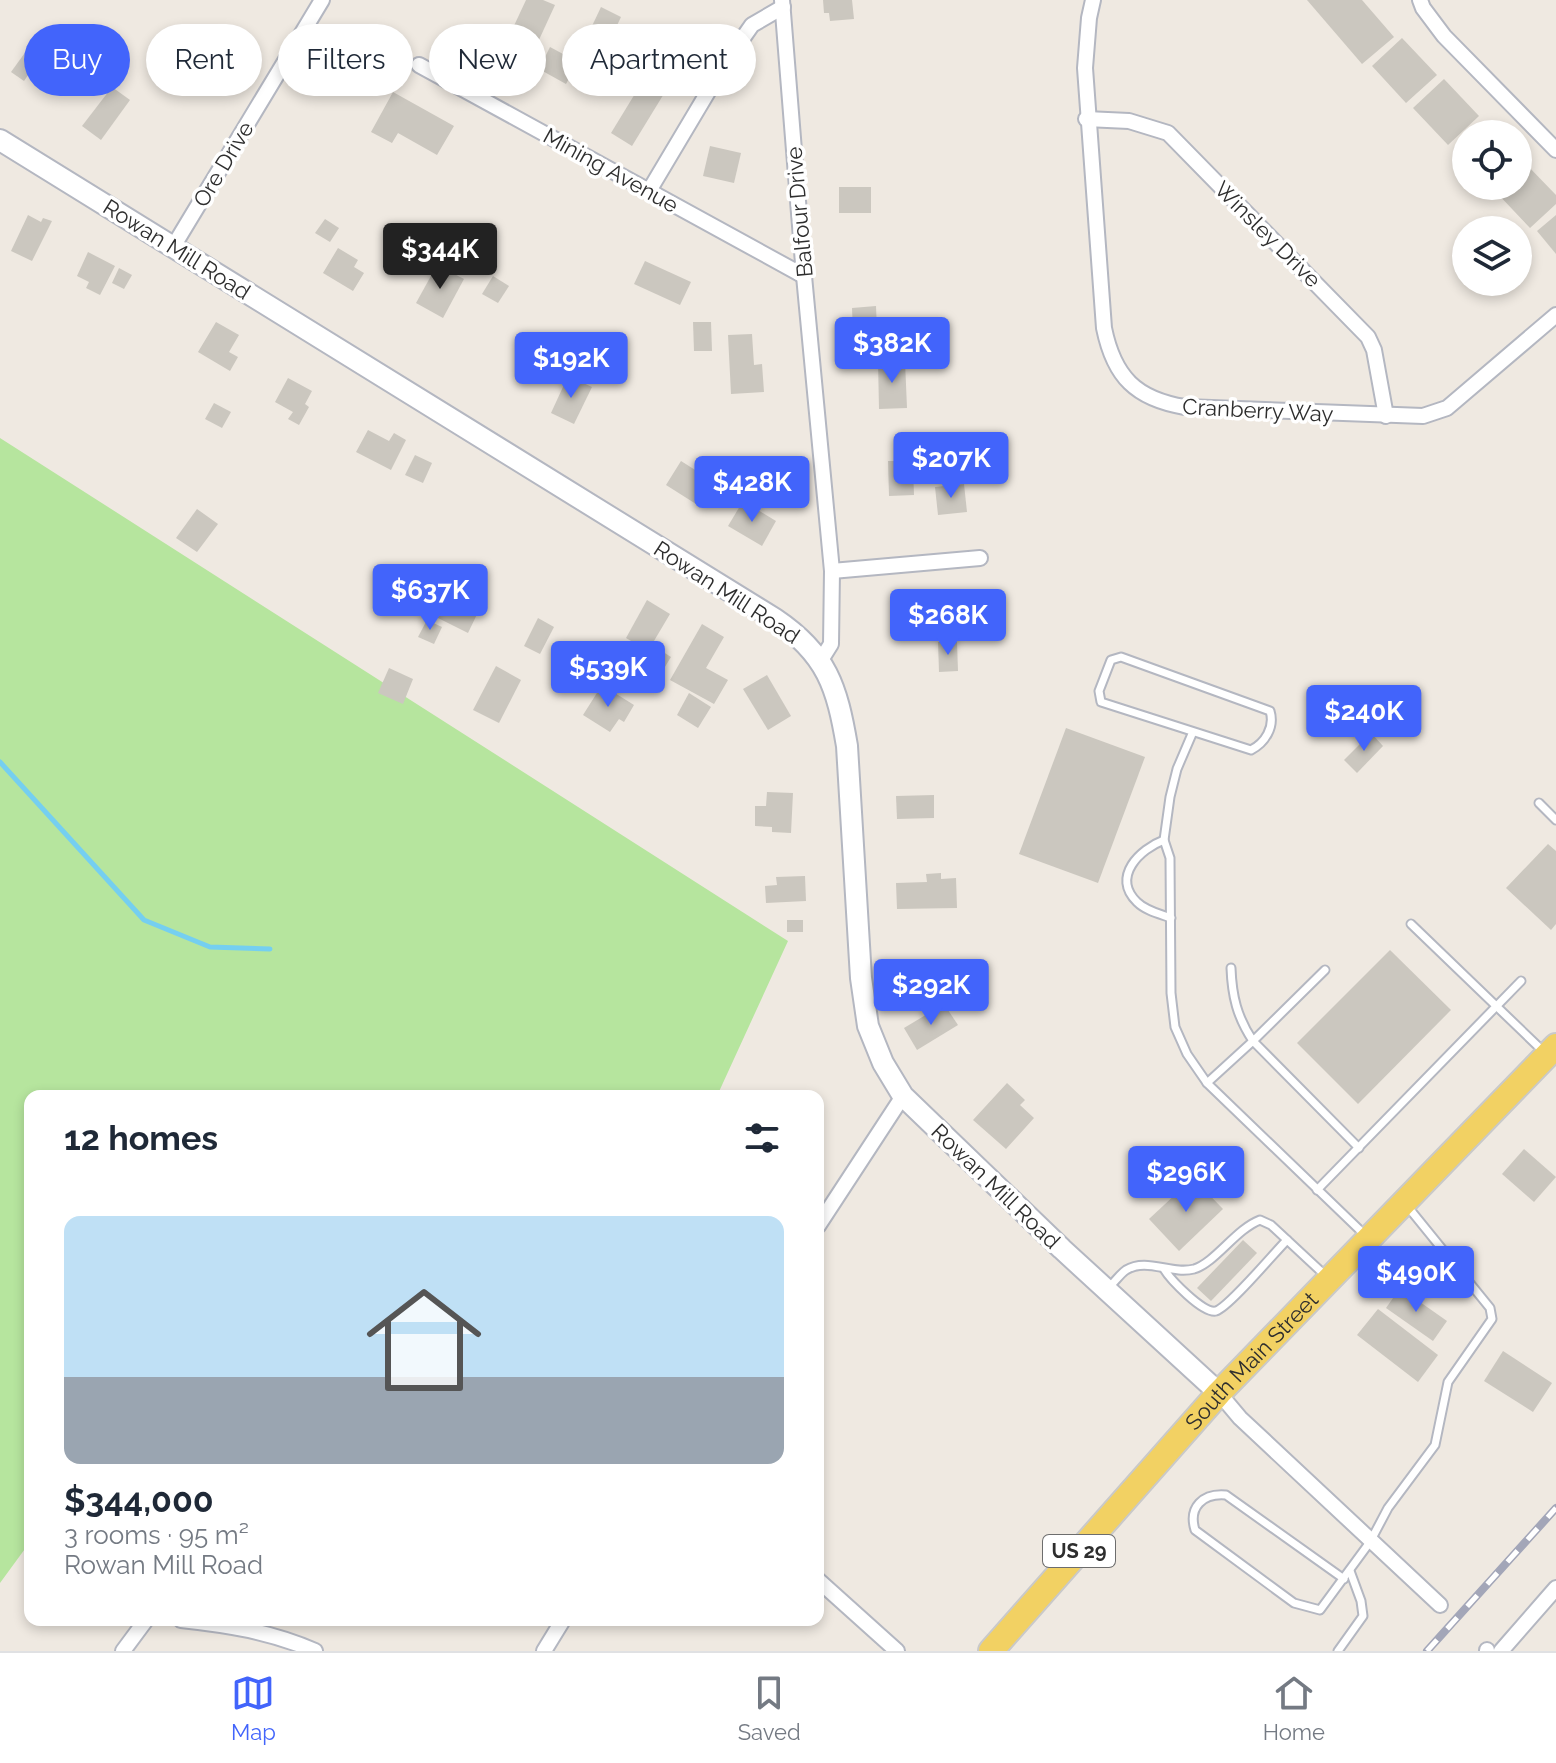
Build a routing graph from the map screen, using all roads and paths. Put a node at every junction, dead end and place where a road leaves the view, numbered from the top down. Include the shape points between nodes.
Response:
1 (322, 0) edge
2 (1093, 0) edge
3 (1420, 0) edge
4 (782, 3) edge
5 (419, 65) dead end
6 (1086, 119) junction
7 (0, 140) edge
8 (1556, 150) edge
9 (649, 191) junction
10 (173, 247) junction
11 (804, 276) junction
12 (1556, 315) edge
13 (1386, 416) junction
14 (980, 558) dead end
15 (832, 571) junction
16 (821, 660) junction
17 (1192, 734) junction
18 (1539, 803) dead end
19 (1556, 820) edge
20 (1164, 840) junction
21 (1171, 918) junction
22 (1411, 924) dead end
23 (1231, 968) dead end
24 (1325, 970) dead end
25 (1521, 981) dead end
26 (1496, 1006) junction
27 (1253, 1041) junction
28 (1552, 1050) edge
29 (1207, 1083) junction
30 (903, 1096) junction
31 (1359, 1148) junction
32 (1317, 1190) junction
33 (1404, 1202) junction
34 (824, 1217) edge
35 (1369, 1239) junction
36 (1287, 1240) junction
37 (1163, 1268) junction
38 (1329, 1279) junction
39 (1107, 1290) junction
40 (1219, 1393) junction
41 (1370, 1542) junction
42 (1350, 1571) junction
43 (1344, 1579) junction
44 (824, 1585) edge
45 (1556, 1588) edge
46 (1440, 1605) dead end
47 (142, 1626) edge
48 (226, 1626) edge
49 (559, 1626) edge
50 (123, 1651) edge
51 (315, 1651) edge
52 (544, 1651) edge
53 (897, 1651) edge
54 (991, 1651) edge
55 (1338, 1651) edge
56 (1501, 1651) edge

1 - 10 street, Ore Drive
2 - 6 street, Cranberry Way
3 - 8 street via 1444,36
4 - 9 street via 752,25
4 - 11 street, Balfour Drive
5 - 9 street, Mining Avenue
6 - 13 street, Winsley Drive via 1129,121 1168,133 1368,337
6 - 13 street, Cranberry Way via 1104,328 1113,361 1134,387 1185,407
7 - 10 street, Rowan Mill Road
9 - 11 street, Mining Avenue
10 - 16 street, Rowan Mill Road via 775,619
11 - 15 street, Balfour Drive
12 - 13 street, Cranberry Way via 1447,408 1423,416
14 - 15 street
15 - 16 street, Balfour Drive via 831,644
16 - 30 street, Rowan Mill Road via 834,685 847,746 868,1026
17 - 17 lane via 1101,702 1099,691 1111,660 1121,657 1255,705 1270,711 1273,720 1262,745 1251,750
17 - 20 lane via 1173,783
18 - 19 lane
20 - 21 lane via 1170,858
20 - 21 lane via 1134,859 1127,875 1137,903
21 - 29 lane via 1175,1027
22 - 26 lane
23 - 27 lane via 1235,1005
24 - 27 lane
25 - 26 lane
26 - 28 lane
26 - 31 lane
27 - 29 lane
27 - 31 lane
28 - 33 main road, South Main Street / US 29
29 - 32 lane
30 - 34 street
30 - 39 street, Rowan Mill Road
31 - 32 lane
32 - 35 lane
33 - 35 main road, South Main Street / US 29
33 - 41 lane via 1490,1308 1492,1319 1448,1382 1435,1445
35 - 38 main road, South Main Street / US 29
36 - 37 lane via 1260,1220 1198,1268
36 - 37 lane via 1216,1311 1173,1284
36 - 38 lane
37 - 39 lane via 1144,1264 1127,1270
38 - 40 main road, South Main Street / US 29
39 - 40 street, Rowan Mill Road
40 - 41 street
40 - 54 main road, South Main Street / US 29
41 - 42 lane
41 - 46 street
42 - 43 lane
42 - 55 lane via 1363,1616
43 - 43 lane via 1320,1610 1294,1603 1195,1530 1192,1518 1198,1503 1214,1494 1226,1495
44 - 53 street
45 - 56 street
47 - 50 street
48 - 51 street via 284,1637
49 - 52 street

